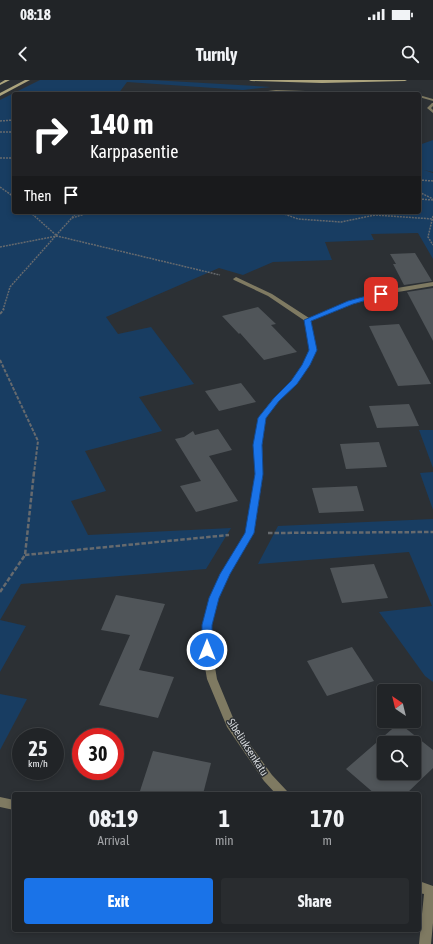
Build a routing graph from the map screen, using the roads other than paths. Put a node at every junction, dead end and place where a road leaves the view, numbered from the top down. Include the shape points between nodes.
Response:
1 (8, 80) edge
2 (28, 80) edge
3 (37, 80) edge
4 (251, 80) edge
5 (405, 80) edge
6 (0, 84) edge
7 (22, 84) junction
8 (266, 92) edge
9 (305, 92) edge
10 (0, 95) edge
11 (421, 97) edge
12 (433, 100) edge
13 (433, 104) edge
14 (433, 112) edge
15 (236, 279) road end
16 (433, 284) edge
17 (308, 320) junction
18 (281, 792) edge
19 (0, 802) edge
20 (12, 805) edge
21 (427, 890) edge
22 (425, 944) edge

1 - 6 main road
2 - 7 main road
3 - 7 main road
4 - 5 main road
7 - 10 main road
8 - 9 street
11 - 12 street
13 - 14 street via 429,108
15 - 17 street via 270,295
16 - 17 street via 397,290 351,303
17 - 18 street, Sibeliuksenkatu via 313,350 294,382 262,418 258,445 259,474 250,533 225,574 214,598 207,625 207,650 212,680 232,727 268,778
19 - 20 street
21 - 22 street

